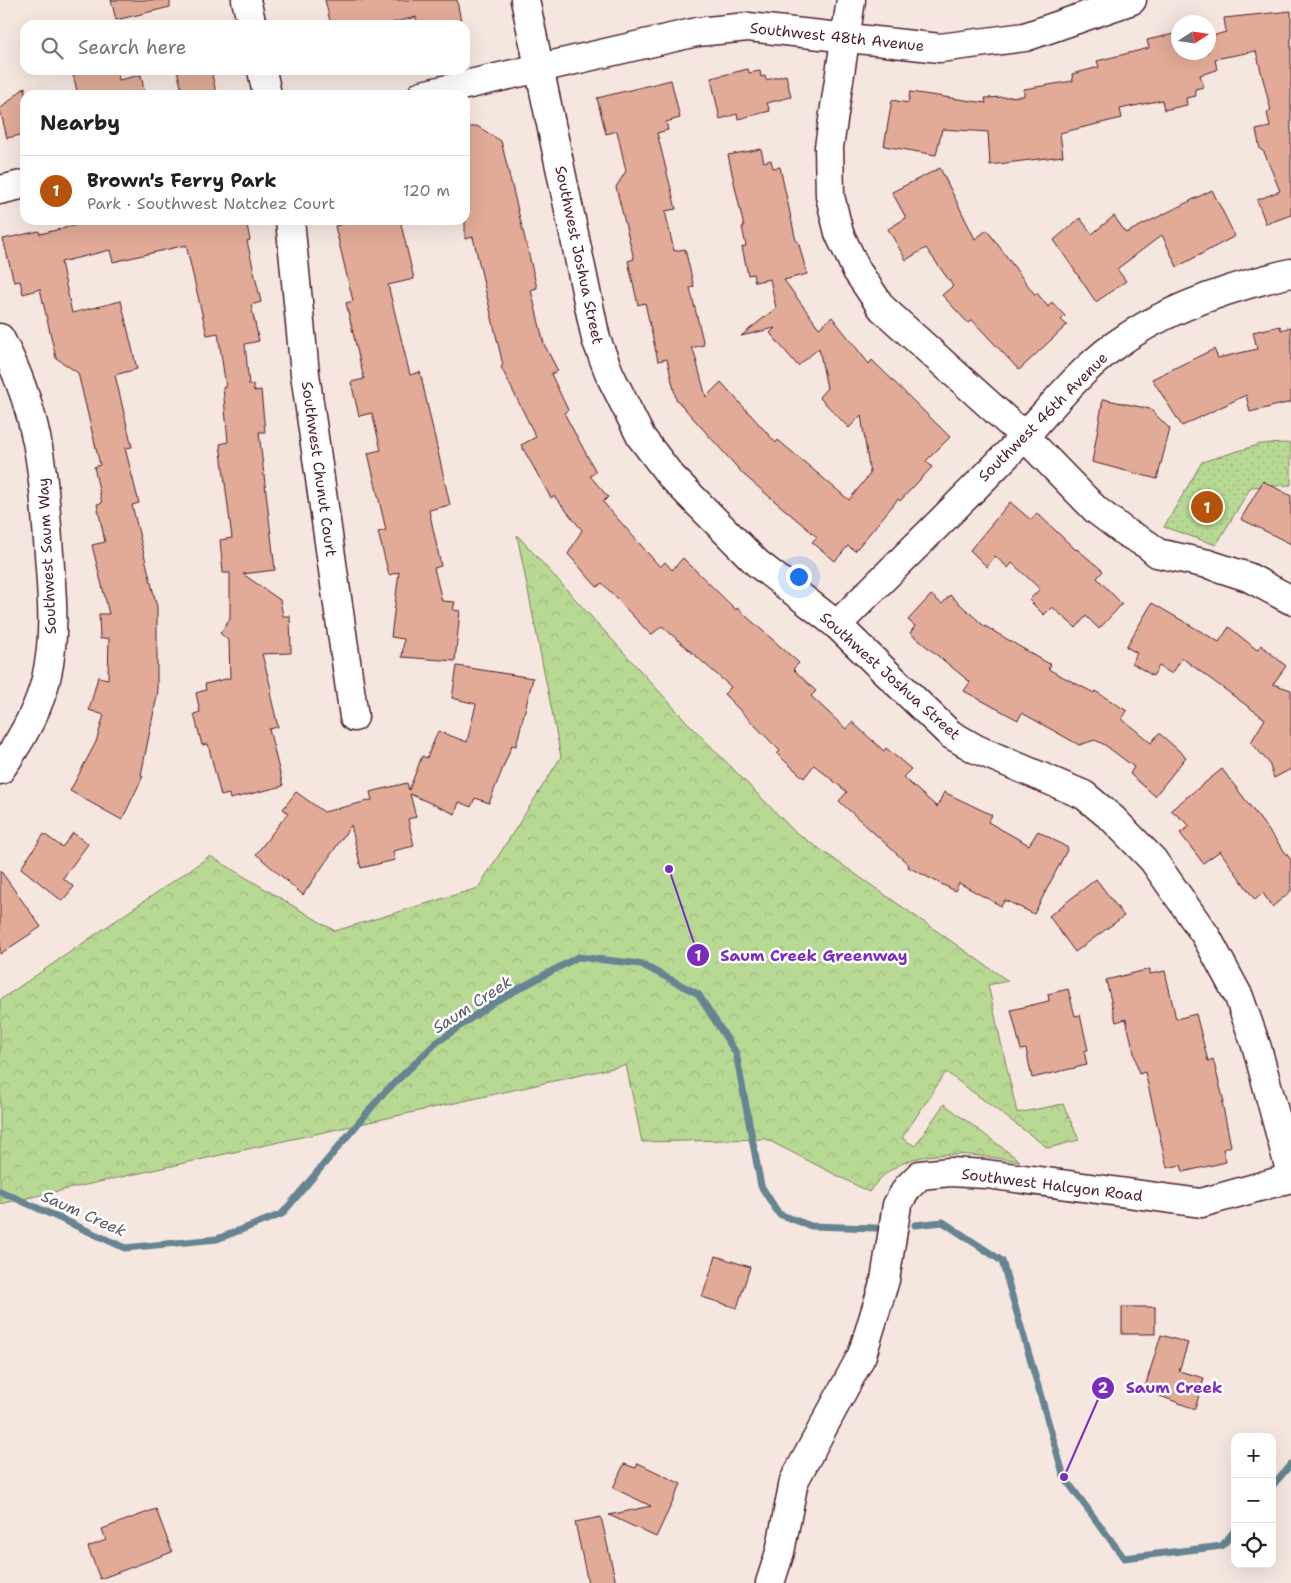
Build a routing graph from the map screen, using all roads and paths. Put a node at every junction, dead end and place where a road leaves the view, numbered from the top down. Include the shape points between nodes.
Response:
1 (246, 0) edge
2 (525, 0) edge
3 (851, 0) edge
4 (1132, 0) edge
5 (251, 20) edge
6 (845, 38) junction
7 (540, 67) junction
8 (263, 75) edge
9 (266, 90) edge
10 (443, 90) edge
11 (20, 185) edge
12 (0, 190) edge
13 (290, 225) edge
14 (1291, 273) edge
15 (0, 338) edge
16 (1024, 436) junction
17 (1291, 600) edge
18 (838, 625) junction
19 (354, 717) dead end
20 (0, 770) edge
21 (1291, 1174) edge
22 (1291, 1178) edge
23 (770, 1583) edge

1 - 5 street
2 - 7 street, Southwest Joshua Street
3 - 6 street
4 - 6 street, Southwest 48th Avenue via 1025,36 984,44 940,48
6 - 7 street, Southwest 48th Avenue via 748,27 727,28
6 - 16 street via 828,168 830,196 839,233 857,272 882,308
7 - 10 street, Southwest 48th Avenue
7 - 18 street, Southwest Joshua Street via 596,339 610,375 642,437 670,474 728,536 757,563
8 - 9 street
11 - 12 street
13 - 19 street, Southwest Chunut Court via 305,374
14 - 16 street, Southwest 46th Avenue via 1166,314 1113,346 1058,398
15 - 20 street, Southwest Saum Way via 21,381 40,449 53,605 52,645 46,680 22,739
16 - 17 street via 1096,510 1157,554 1208,564 1248,577
16 - 18 street, Southwest 46th Avenue
18 - 21 street, Southwest Joshua Street via 950,734 976,749 1084,795 1153,860 1206,936 1239,998 1257,1048
22 - 23 street, Southwest Halcyon Road via 1201,1203 986,1174 950,1172 920,1175 897,1205 885,1280 862,1355 794,1482 780,1552

